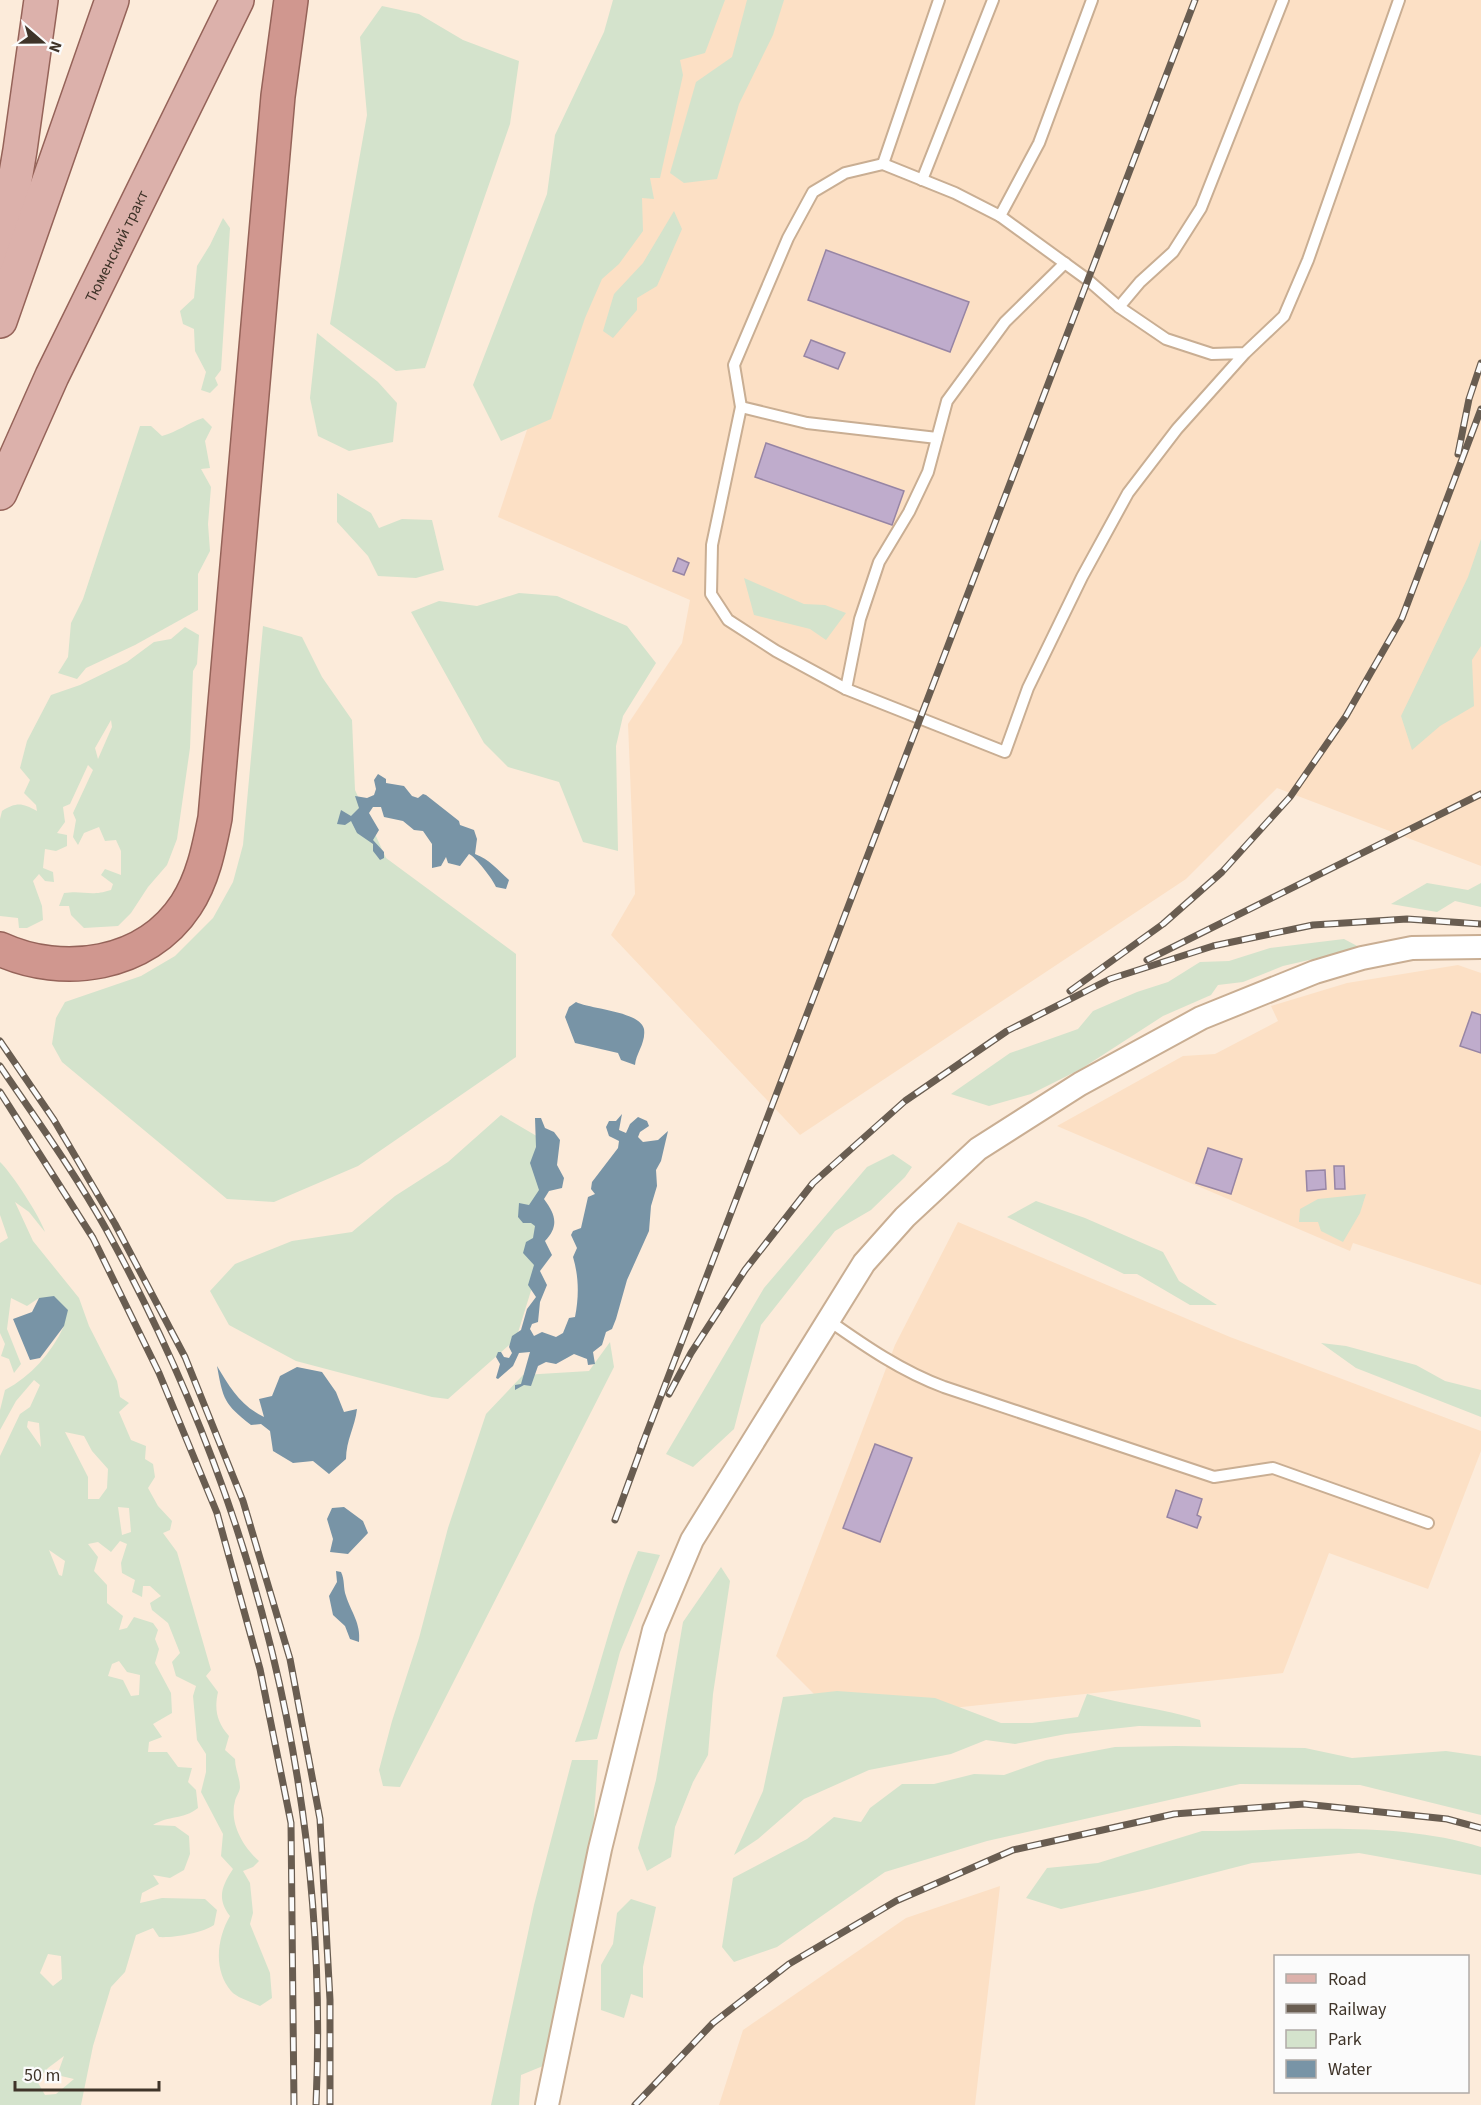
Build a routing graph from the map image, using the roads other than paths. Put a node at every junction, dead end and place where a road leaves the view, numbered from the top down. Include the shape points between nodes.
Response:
1 (41, 0) edge
2 (112, 0) edge
3 (224, 0) edge
4 (237, 0) edge
5 (291, 0) edge
6 (939, 0) edge
7 (993, 0) edge
8 (1092, 0) edge
9 (1283, 0) edge
10 (1399, 0) edge
11 (162, 149) junction
12 (883, 164) junction
13 (922, 180) junction
14 (1000, 216) junction
15 (1065, 263) junction
16 (0, 268) edge
17 (1119, 307) junction
18 (0, 321) edge
19 (1245, 353) junction
20 (741, 407) junction
21 (937, 438) junction
22 (0, 493) edge
23 (846, 689) junction
24 (1481, 947) edge
25 (0, 949) edge
26 (828, 1320) junction
27 (1428, 1523) dead end
28 (548, 2105) edge

1 - 16 main road
2 - 18 main road
3 - 11 main road
4 - 11 main road, Тюменский тракт
5 - 25 highway via 278,96 215,818 203,868 185,906 165,930 122,956 65,965 39,962
6 - 12 lane
7 - 13 lane
8 - 14 lane via 1039,143
9 - 17 lane via 1201,208 1173,252
10 - 19 lane via 1308,260 1284,316
11 - 22 main road, Тюменский тракт
12 - 13 lane
12 - 20 lane via 844,173 813,192 788,238 734,365
13 - 14 lane
14 - 15 lane
15 - 17 lane
15 - 21 lane via 1005,322 967,371 947,401
17 - 19 lane via 1166,339 1212,354
19 - 23 lane via 1177,429 1128,492 1028,688 1005,752
20 - 21 lane via 807,423
20 - 23 lane via 712,545 711,594 728,620
21 - 23 lane via 928,472 879,562 860,619
24 - 26 street via 1412,948 1315,972 1201,1018 1080,1084 978,1149 940,1182 864,1263
26 - 27 lane via 917,1377 976,1398 1214,1477 1272,1468
26 - 28 street via 692,1540 654,1630 600,1849

